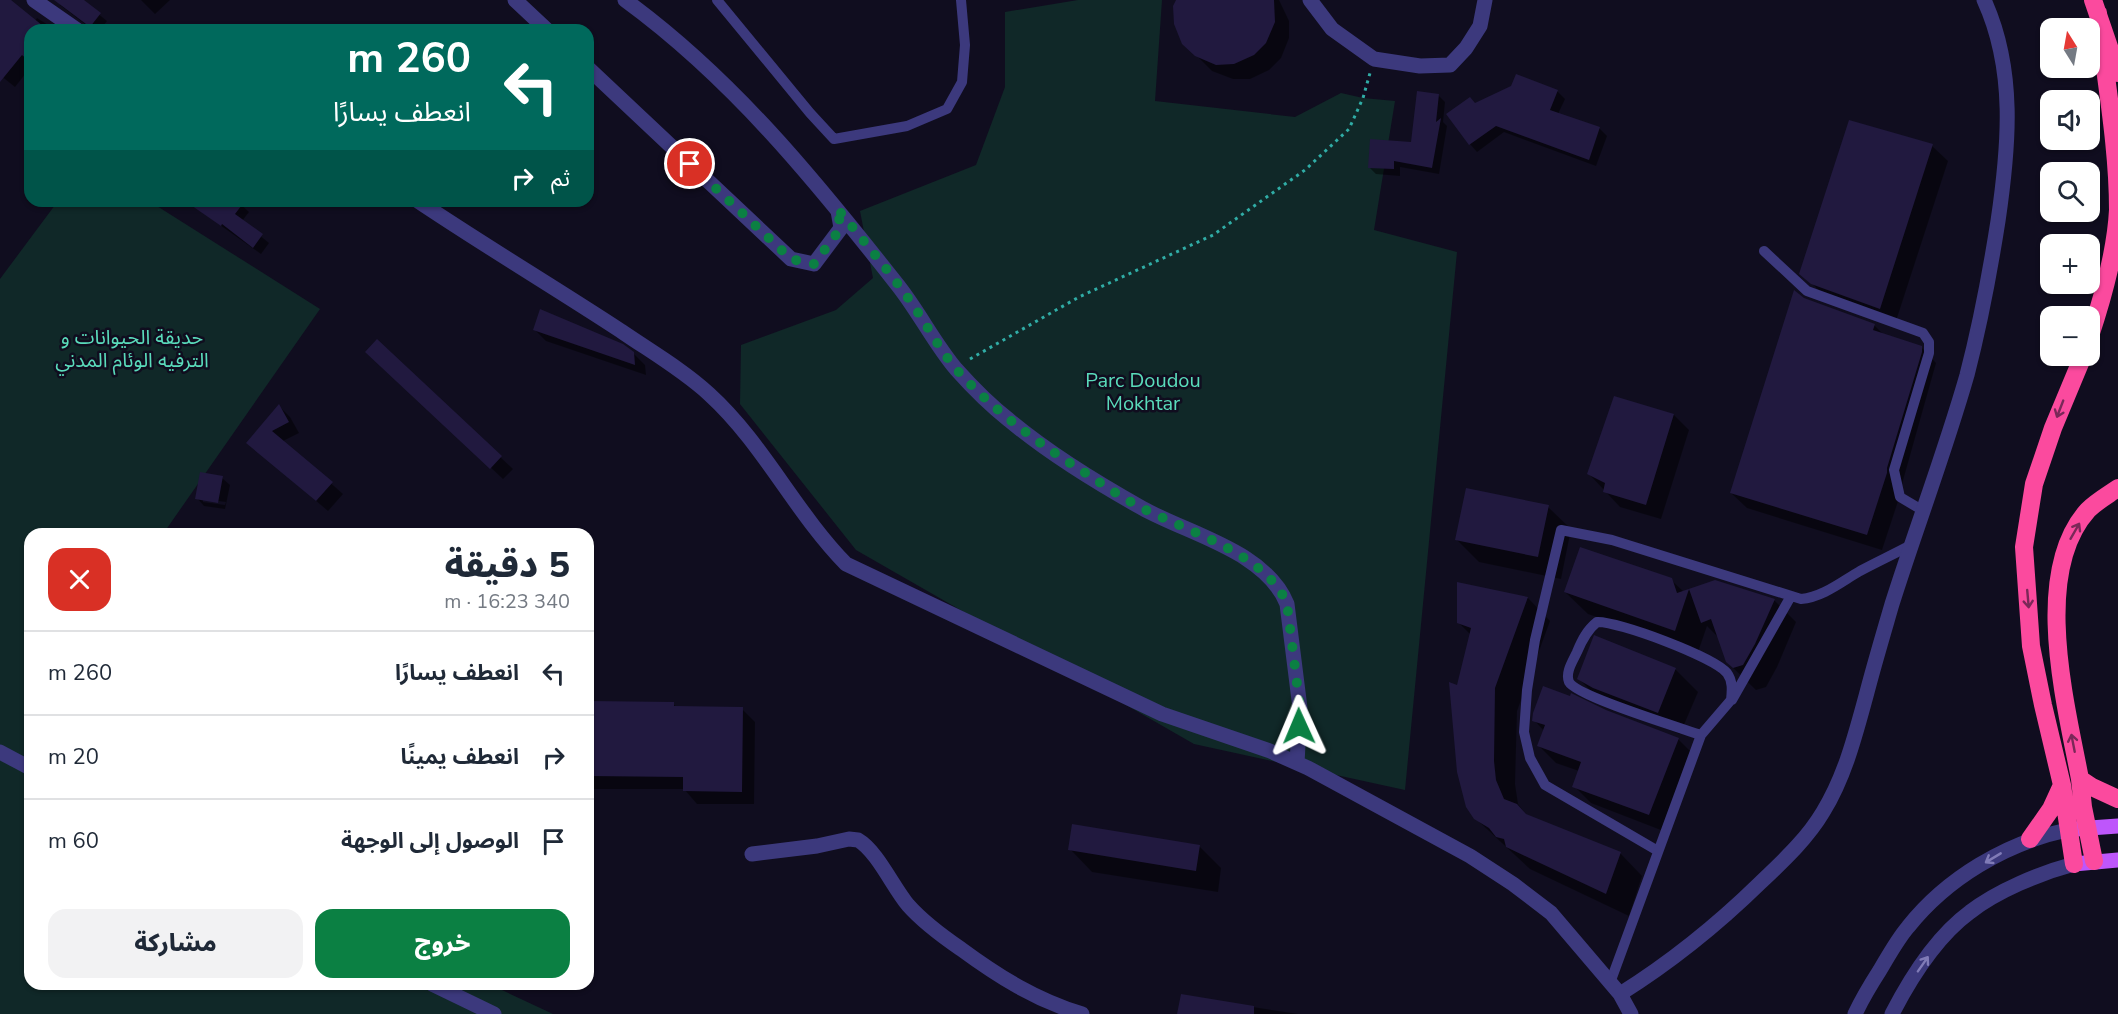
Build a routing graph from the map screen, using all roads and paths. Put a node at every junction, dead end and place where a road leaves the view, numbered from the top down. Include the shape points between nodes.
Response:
1 (33, 0) edge
2 (515, 0) edge
3 (625, 0) edge
4 (717, 0) edge
5 (961, 0) edge
6 (1310, 0) edge
7 (1485, 0) edge
8 (1984, 0) edge
9 (2095, 7) edge
10 (68, 24) edge
11 (541, 24) edge
12 (1374, 59) junction
13 (2118, 73) edge
14 (594, 74) edge
15 (427, 207) edge
16 (837, 208) junction
17 (1764, 250) dead end
18 (2098, 306) edge
19 (2079, 366) edge
20 (955, 368) junction
21 (2118, 488) edge
22 (1922, 510) junction
23 (1911, 545) junction
24 (1791, 596) junction
25 (1731, 700) junction
26 (1701, 735) junction
27 (0, 752) edge
28 (1298, 763) junction
29 (24, 765) edge
30 (2080, 779) junction
31 (2062, 785) junction
32 (2118, 799) edge
33 (2118, 826) edge
34 (2087, 827) junction
35 (2067, 830) junction
36 (2030, 839) junction
37 (1658, 851) junction
38 (752, 854) dead end
39 (2118, 860) edge
40 (2094, 861) junction
41 (2074, 864) junction
42 (1615, 989) junction
43 (444, 990) edge
44 (494, 1014) edge
45 (1082, 1014) edge
46 (1630, 1014) edge
47 (1855, 1014) edge
48 (1892, 1014) edge

1 - 10 street
2 - 11 street
3 - 16 street via 715,75
4 - 5 lane via 834,139 908,126 947,109 962,82 965,45
6 - 12 street via 1332,29
7 - 12 street via 1480,26 1450,65 1420,66
8 - 22 street via 2003,59 2007,155 1994,243 1967,373
9 - 13 highway
9 - 18 highway via 2114,134 2118,212
12 - 20 path via 1363,98 1348,129 1305,170 1213,235 1078,297
14 - 16 street via 791,259 814,264 841,228
15 - 28 street via 567,295 710,394 846,564 1162,714
16 - 20 street via 908,298
17 - 22 lane via 1807,291 1923,333 1929,342 1894,470 1900,496
19 -> 31 highway via 2034,484 2024,547 2031,646
20 - 28 street via 1009,420 1043,444 1143,508 1227,547 1281,589 1287,604 1300,708
30 -> 21 highway via 2057,642 2056,604 2068,543 2088,511
22 - 23 street
23 - 24 lane via 1829,591 1810,598
23 - 42 street via 1854,741 1823,813 1784,861 1720,921 1685,950
24 - 25 lane
24 - 37 lane via 1612,540 1561,530 1527,690 1524,732 1530,758 1545,785
25 - 26 lane
25 - 26 lane via 1729,675 1702,657 1618,624 1597,622 1591,626 1568,673 1572,686
26 - 37 lane
27 - 29 street
28 - 42 street via 1514,884 1551,913
30 - 32 highway
30 - 34 highway
31 - 35 highway
31 - 36 highway
33 - 34 main road
34 - 35 main road
34 - 40 highway
35 - 36 street
35 - 41 highway
36 -> 47 street via 1976,868 1929,904 1902,935
37 - 42 lane
38 - 45 street via 858,840 869,849 908,905 934,929 1005,980
39 - 40 main road
40 - 41 main road
48 -> 41 street via 1934,949 1970,912 2037,876
42 - 46 street
43 - 44 street

